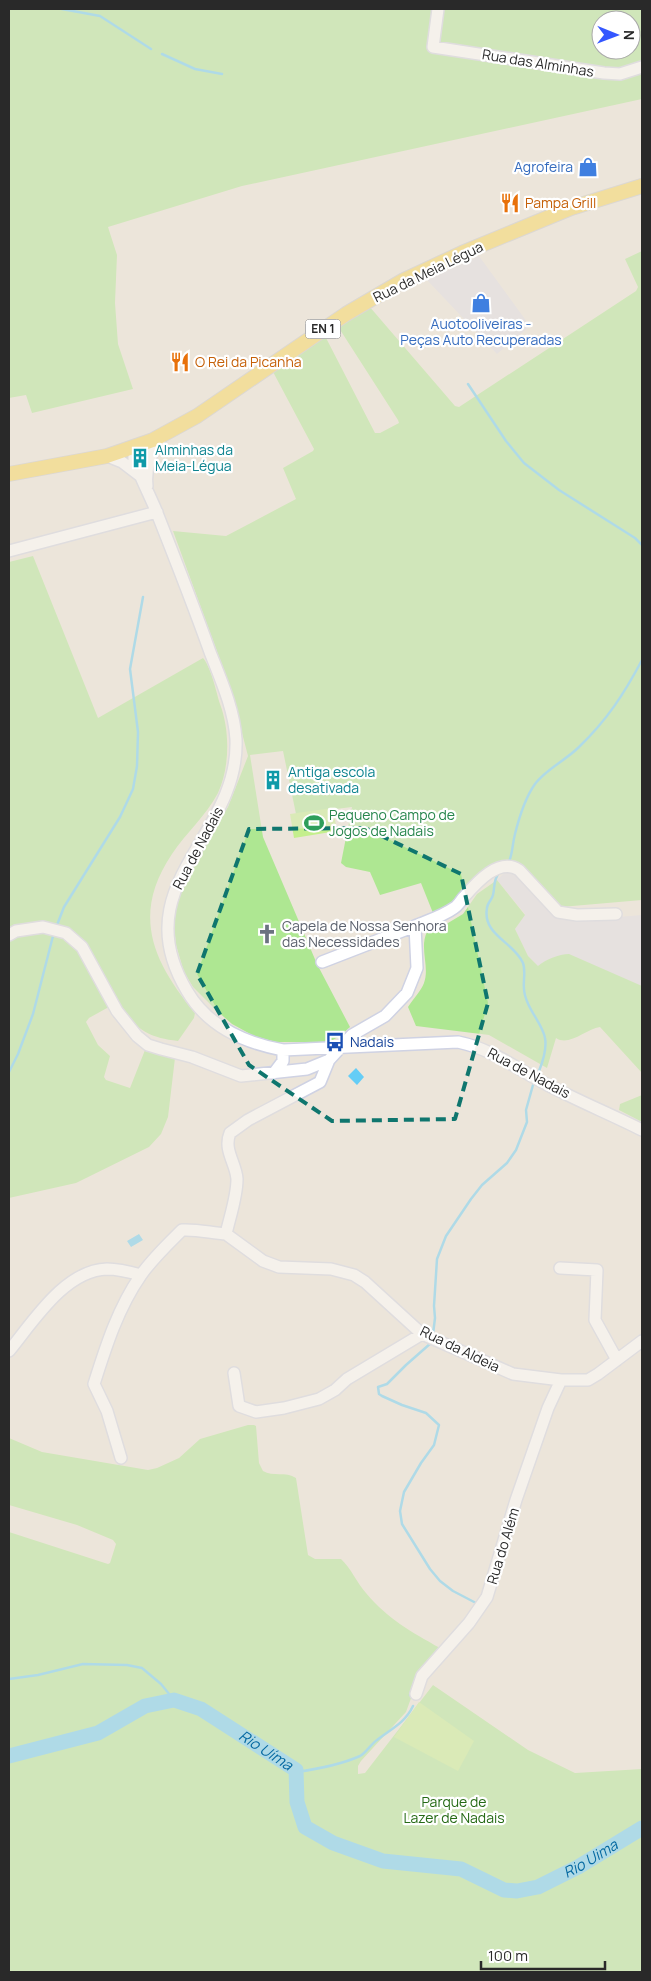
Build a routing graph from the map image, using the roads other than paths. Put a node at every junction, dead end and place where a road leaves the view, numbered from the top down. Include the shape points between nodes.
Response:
1 (438, 9) edge
2 (642, 66) edge
3 (642, 186) edge
4 (162, 436) junction
5 (140, 445) junction
6 (107, 456) junction
7 (143, 472) junction
8 (9, 474) edge
9 (157, 512) junction
10 (9, 551) edge
11 (616, 914) dead end
12 (414, 926) junction
13 (9, 935) edge
14 (322, 962) dead end
15 (339, 1047) junction
16 (283, 1050) junction
17 (330, 1060) junction
18 (274, 1074) junction
19 (642, 1130) edge
20 (226, 1234) junction
21 (560, 1268) dead end
22 (141, 1275) junction
23 (422, 1334) junction
24 (642, 1341) edge
25 (9, 1351) edge
26 (617, 1360) junction
27 (234, 1373) dead end
28 (561, 1380) junction
29 (121, 1458) dead end
30 (416, 1694) dead end

1 - 2 street, Rua das Alminhas via 433,47 604,73 620,74
3 - 4 main road, Rua da Meia Légua / EN 1 via 571,208 462,252 404,280 346,314 197,416
4 - 5 main road, Rua da Meia Légua / EN 1
4 - 7 street, Rua de Nadais
5 - 6 main road, Rua da Meia Légua / EN 1
5 - 7 street, Rua de Nadais via 134,452 134,460
6 - 7 street
6 - 8 main road, Rua da Meia Légua / EN 1
7 - 9 street, Rua de Nadais
9 - 10 street
9 - 16 street, Rua de Nadais via 230,704 236,739 233,768 222,804 179,879 171,901 168,926 176,974 191,998 218,1025 241,1039
11 - 12 street via 558,912 519,870 503,865 476,884 455,908
12 - 14 street
12 - 15 street via 417,968 407,993 385,1016 352,1035
13 - 18 street via 43,927 66,933 82,947 126,1024 148,1044 241,1076
15 - 16 street, Rua de Nadais
15 - 17 street
15 - 19 street, Rua de Nadais via 458,1042 476,1046 543,1083
16 - 18 street via 283,1061
17 - 18 street via 307,1069
17 - 20 street via 320,1082 248,1120 230,1134 227,1147 237,1178
20 - 22 street via 182,1230
20 - 23 street, Rua da Aldeia via 263,1261 279,1267 331,1270 354,1275
21 - 26 street via 597,1270 595,1320
22 - 25 street via 106,1269 83,1274 40,1312
22 - 29 street via 111,1332 94,1384 107,1411
23 - 27 street via 347,1378 319,1399 284,1408 256,1412 239,1406
23 - 28 street, Rua da Aldeia via 513,1374
24 - 26 street, Rua da Aldeia
26 - 28 street, Rua da Aldeia via 588,1380
28 - 30 street, Rua do Além via 516,1500 488,1597 469,1624 422,1676

